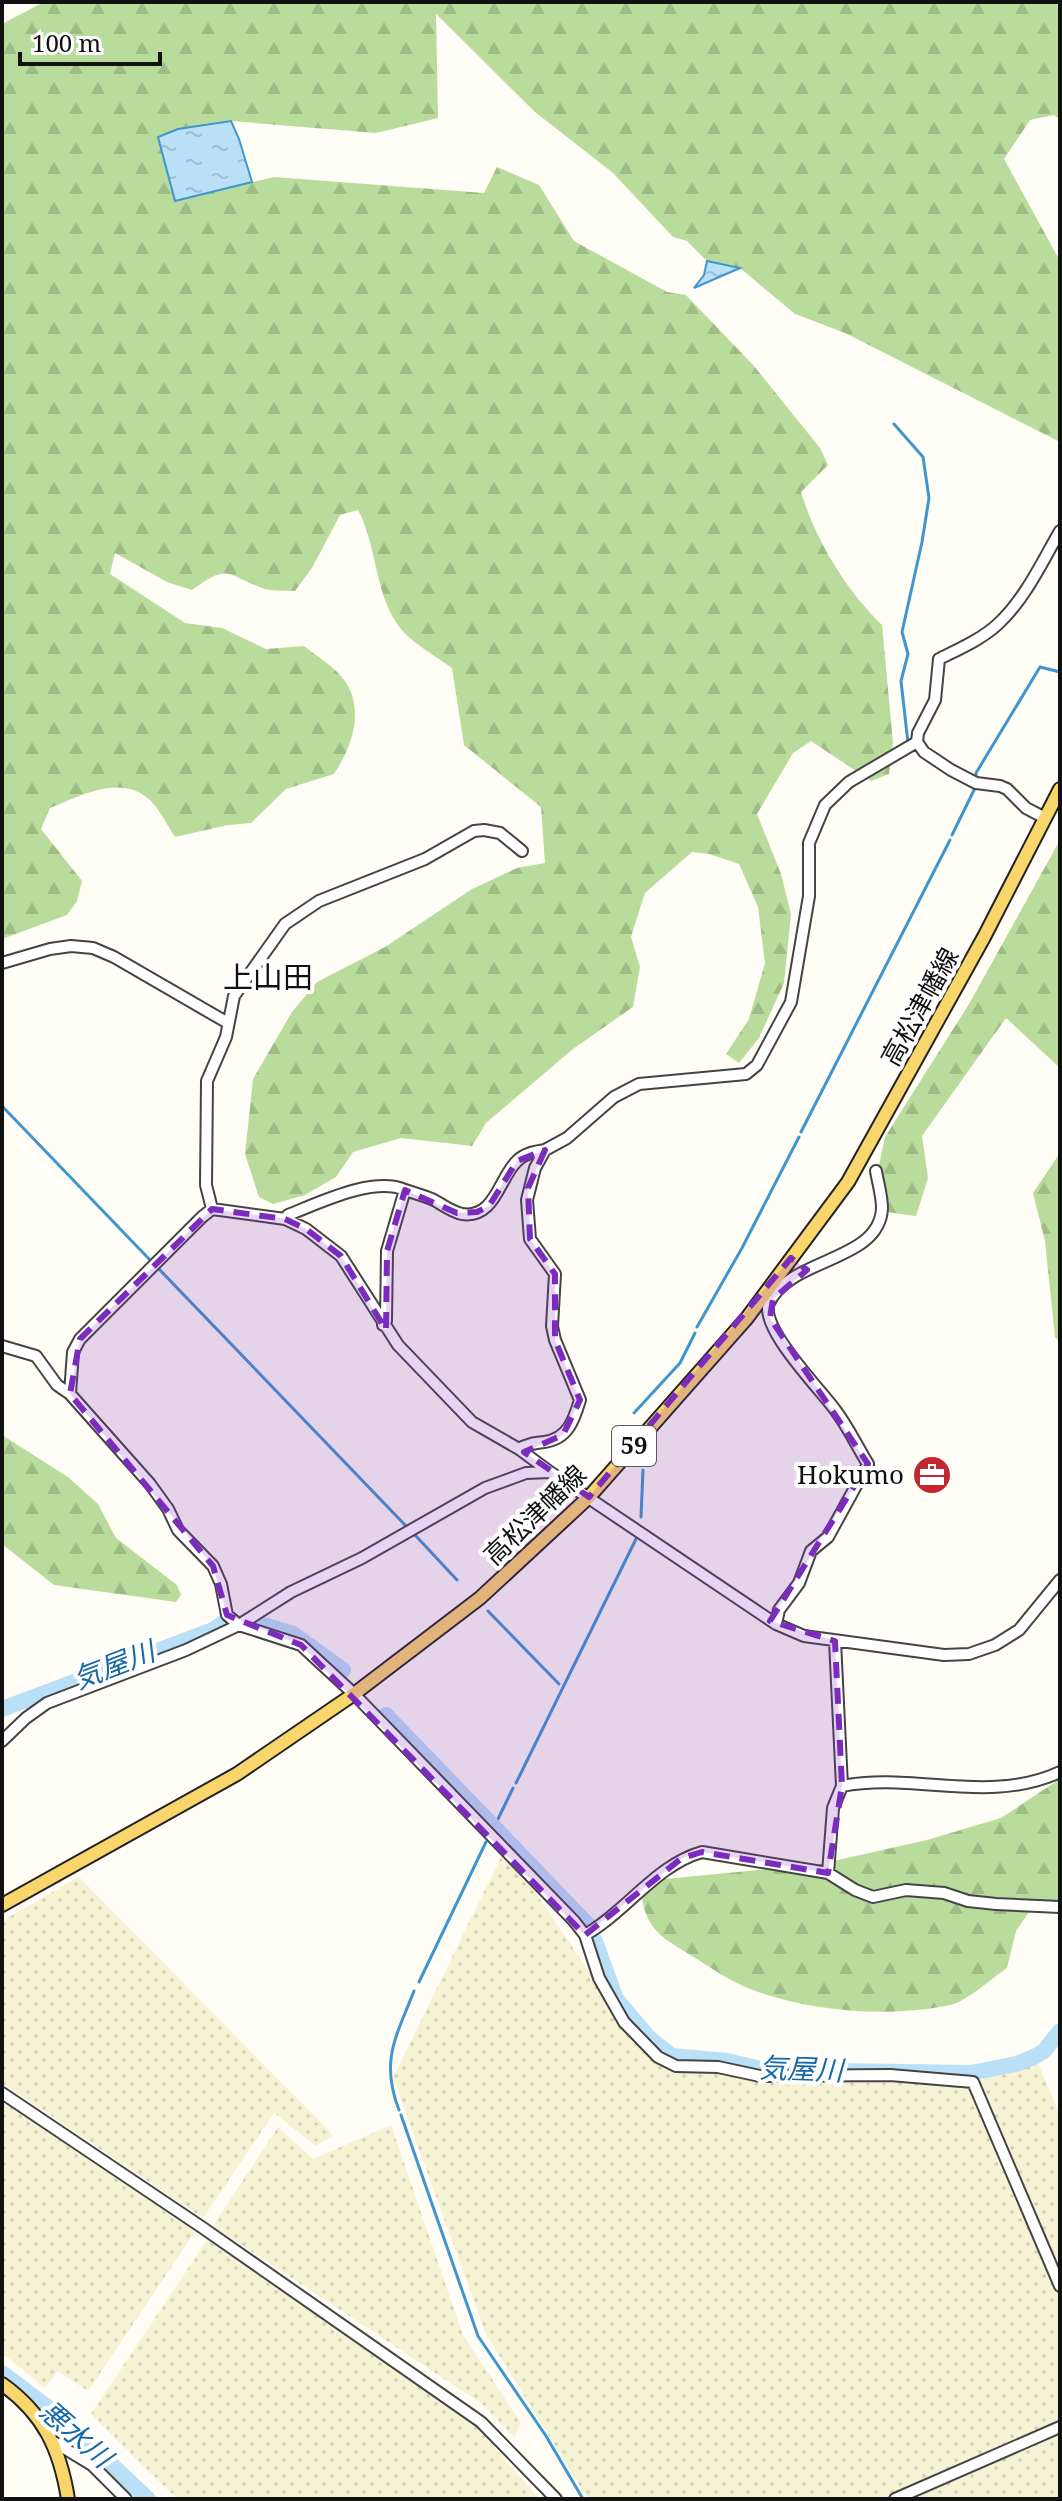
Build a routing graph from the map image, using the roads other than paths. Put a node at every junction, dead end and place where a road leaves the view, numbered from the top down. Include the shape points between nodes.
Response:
1 (1060, 531) edge
2 (917, 742) junction
3 (1060, 789) edge
4 (1045, 818) junction
5 (522, 851) dead end
6 (2, 963) edge
7 (228, 1023) junction
8 (545, 1150) junction
9 (876, 1171) dead end
10 (405, 1190) junction
11 (212, 1209) junction
12 (285, 1219) junction
13 (791, 1258) junction
14 (807, 1270) junction
15 (383, 1325) junction
16 (2, 1346) edge
17 (70, 1394) junction
18 (519, 1449) junction
19 (550, 1472) junction
20 (589, 1497) junction
21 (1060, 1580) edge
22 (776, 1624) junction
23 (239, 1625) junction
24 (835, 1641) junction
25 (354, 1694) junction
26 (2, 1741) edge
27 (1060, 1772) edge
28 (842, 1786) junction
29 (828, 1873) junction
30 (2, 1905) edge
31 (1060, 1907) edge
32 (585, 1935) junction
33 (2, 2093) edge
34 (1060, 2286) edge
35 (2, 2384) edge
36 (1060, 2427) edge
37 (54, 2442) junction
38 (121, 2497) edge
39 (68, 2499) edge
40 (556, 2499) edge
41 (895, 2499) edge

1 - 2 street via 998,624 939,659 935,700
2 - 4 street via 951,770 976,783 1000,786
2 - 8 street via 849,782 825,805 809,843 809,896 791,1002 757,1065 746,1074 639,1084
3 - 4 main road, 高松津幡線 / 59
4 - 13 main road, 高松津幡線 / 59 via 848,1182
5 - 7 street via 500,833 474,831 425,859 319,901 285,924 258,960 234,996
6 - 7 street via 50,949 93,948
7 - 11 street via 207,1081 206,1185
8 - 10 street via 517,1161 489,1206 477,1212 457,1213
8 - 18 street via 528,1188 530,1239 555,1274 552,1326 580,1400 563,1435
9 - 14 street via 882,1209 871,1235
10 - 12 street via 394,1185 352,1191
10 - 15 street via 387,1251
11 - 12 street
11 - 17 street via 80,1339 73,1352
12 - 15 street via 341,1256
13 - 14 street
13 - 20 main road, 高松津幡線 / 59 via 747,1318
14 - 22 street via 773,1299 770,1318 868,1464 828,1537 811,1551
15 - 18 street via 472,1422
16 - 17 street via 36,1356
17 - 23 street via 213,1566 227,1615
18 - 19 street
19 - 20 street
19 - 23 street via 526,1473 485,1488
20 - 22 street
20 - 25 main road, 高松津幡線 / 59 via 480,1598
21 - 24 street via 1019,1630 969,1654
22 - 24 street
23 - 25 street via 301,1645
23 - 26 street via 47,1703
24 - 28 street
25 - 30 main road, 高松津幡線 / 59 via 237,1774
25 - 32 street
27 - 28 street via 1016,1786 869,1781
28 - 29 street via 833,1808
29 - 31 street via 873,1897 906,1890 968,1901
29 - 32 street via 702,1852 682,1858
32 - 34 street via 599,1978 624,2022 658,2057 676,2066 760,2076 890,2075 973,2082
33 - 40 street via 481,2422
35 - 37 main road via 22,2398
36 - 41 street
37 - 38 street via 92,2465
37 - 39 main road

